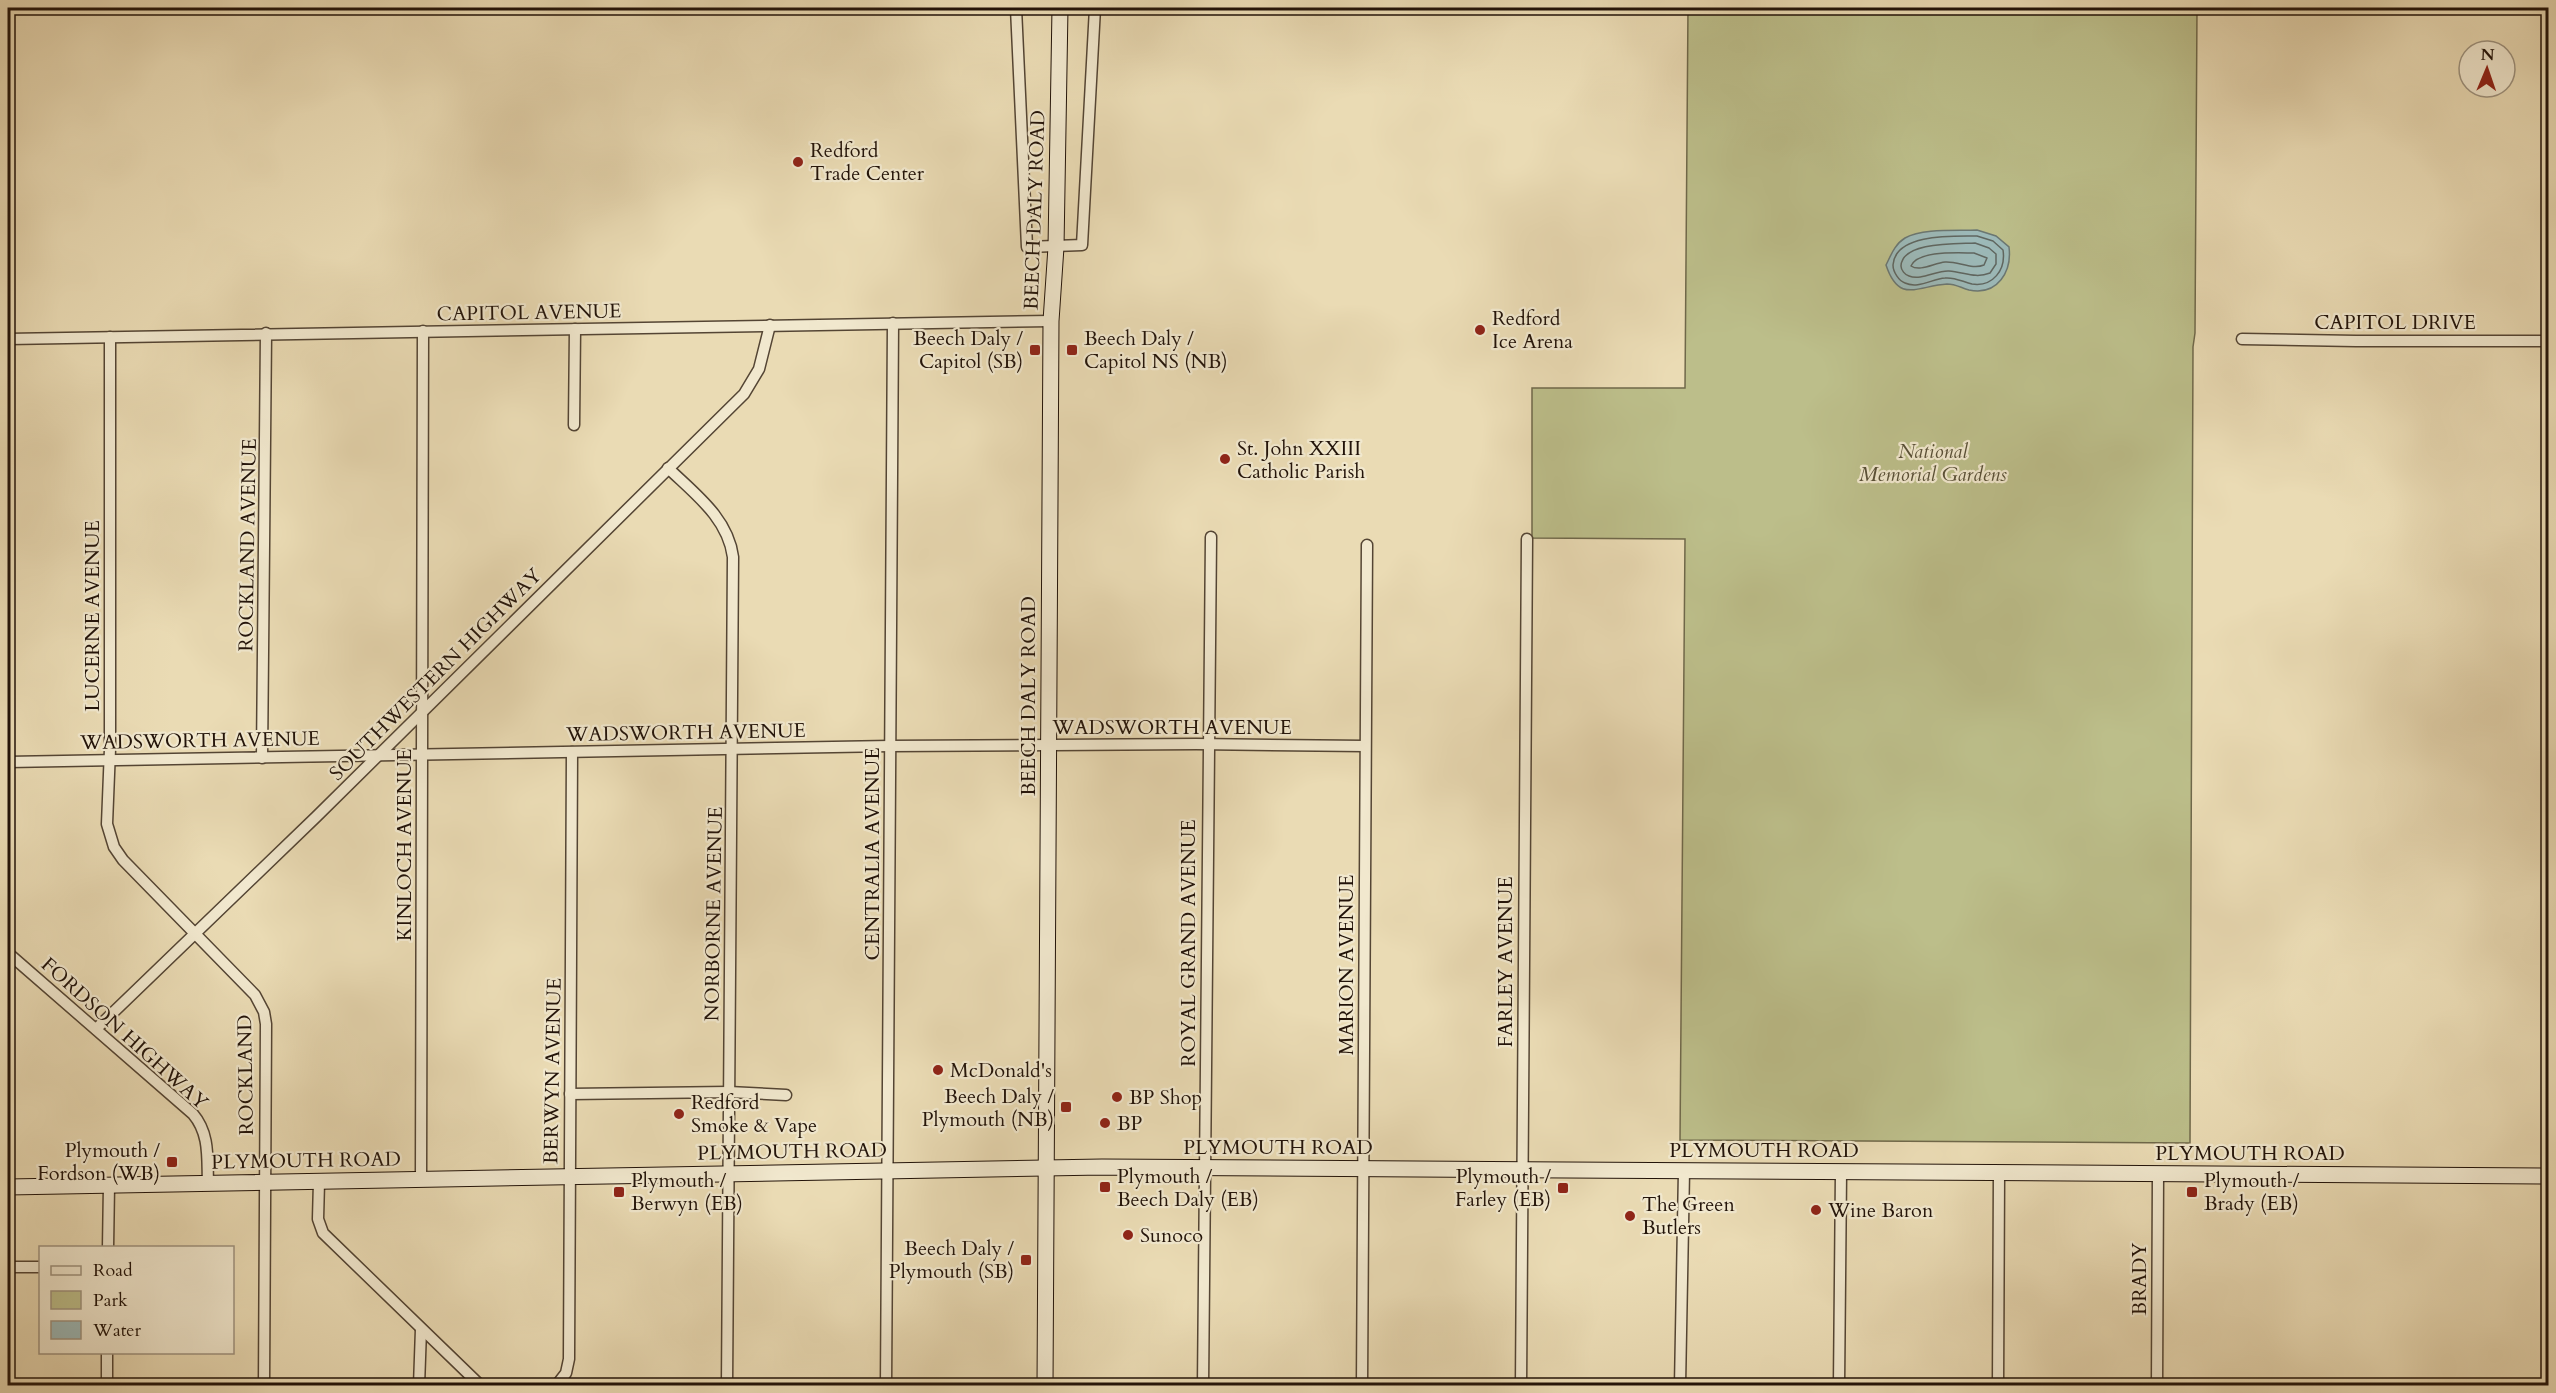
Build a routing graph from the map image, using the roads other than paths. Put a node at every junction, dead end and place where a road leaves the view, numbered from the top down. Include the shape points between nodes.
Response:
1 (1016, 8) edge
2 (1060, 8) edge
3 (1095, 8) edge
4 (1056, 247) junction
5 (1051, 321) junction
6 (893, 323) junction
7 (770, 326) junction
8 (575, 329) junction
9 (423, 331) junction
10 (267, 333) junction
11 (110, 337) junction
12 (8, 339) edge
13 (2242, 339) dead end
14 (2548, 341) edge
15 (573, 425) dead end
16 (668, 468) junction
17 (1211, 537) dead end
18 (1527, 539) dead end
19 (1367, 545) dead end
20 (423, 710) junction
21 (1208, 744) junction
22 (1048, 745) junction
23 (890, 746) junction
24 (1365, 746) junction
25 (732, 749) junction
26 (573, 752) junction
27 (422, 754) junction
28 (377, 755) junction
29 (262, 758) junction
30 (108, 760) junction
31 (8, 762) edge
32 (196, 933) junction
33 (8, 953) edge
34 (96, 1029) junction
35 (729, 1092) junction
36 (570, 1094) junction
37 (786, 1095) dead end
38 (1047, 1168) junction
39 (1205, 1168) junction
40 (1363, 1169) junction
41 (1522, 1169) junction
42 (887, 1170) junction
43 (1684, 1171) junction
44 (1840, 1172) junction
45 (728, 1173) junction
46 (1999, 1173) junction
47 (2158, 1174) junction
48 (569, 1176) junction
49 (2548, 1176) edge
50 (422, 1179) junction
51 (264, 1182) junction
52 (319, 1182) junction
53 (208, 1183) junction
54 (109, 1185) junction
55 (8, 1187) edge
56 (108, 1246) edge
57 (8, 1267) edge
58 (39, 1267) edge
59 (421, 1329) junction
60 (107, 1354) edge
61 (107, 1386) edge
62 (264, 1386) edge
63 (419, 1386) edge
64 (481, 1386) edge
65 (556, 1386) edge
66 (727, 1386) edge
67 (886, 1386) edge
68 (1046, 1386) edge
69 (1203, 1386) edge
70 (1362, 1386) edge
71 (1521, 1386) edge
72 (1680, 1386) edge
73 (1839, 1386) edge
74 (1998, 1386) edge
75 (2157, 1386) edge

1 - 4 street via 1027,247
2 - 4 main road, BEECH DALY ROAD
3 - 4 street via 1082,245
4 - 5 main road, BEECH DALY ROAD
5 - 6 street, CAPITOL AVENUE
5 - 22 main road, BEECH DALY ROAD
6 - 7 street, CAPITOL AVENUE
6 - 23 street, CENTRALIA AVENUE
7 - 8 street, CAPITOL AVENUE
7 - 16 street, SOUTHWESTERN HIGHWAY via 751,385
8 - 9 street, CAPITOL AVENUE
8 - 15 street
9 - 10 street, CAPITOL AVENUE
9 - 20 street, KINLOCH AVENUE
10 - 11 street, CAPITOL AVENUE
10 - 29 street, ROCKLAND AVENUE
11 - 12 street, CAPITOL AVENUE
11 - 30 street, LUCERNE AVENUE
13 - 14 street, CAPITOL DRIVE
16 - 20 street, SOUTHWESTERN HIGHWAY
16 - 25 street, NORBORNE AVENUE via 719,519 732,543
17 - 21 street, ROYAL GRAND AVENUE
18 - 41 street, FARLEY AVENUE
19 - 24 street, MARION AVENUE
20 - 27 street, KINLOCH AVENUE
20 - 28 street, SOUTHWESTERN HIGHWAY
21 - 22 street, WADSWORTH AVENUE
21 - 24 street, WADSWORTH AVENUE
21 - 39 street, ROYAL GRAND AVENUE
22 - 23 street, WADSWORTH AVENUE
22 - 38 main road, BEECH DALY ROAD
23 - 25 street, WADSWORTH AVENUE
23 - 42 street, CENTRALIA AVENUE
24 - 40 street, MARION AVENUE
25 - 26 street, WADSWORTH AVENUE
25 - 35 street, NORBORNE AVENUE
26 - 27 street, WADSWORTH AVENUE
26 - 36 street, BERWYN AVENUE
27 - 28 street, WADSWORTH AVENUE
27 - 50 street, KINLOCH AVENUE
28 - 29 street, WADSWORTH AVENUE
28 - 32 street, SOUTHWESTERN HIGHWAY
29 - 30 street, WADSWORTH AVENUE
30 - 31 street, WADSWORTH AVENUE
30 - 32 street, LUCERNE AVENUE via 107,824 114,847
32 - 34 street, SOUTHWESTERN HIGHWAY
32 - 51 street, ROCKLAND via 255,995 264,1012
33 - 34 street, FORDSON HIGHWAY
34 - 53 street, FORDSON HIGHWAY via 197,1119 207,1142
35 - 36 street
35 - 37 street
35 - 45 street, NORBORNE AVENUE
36 - 48 street, BERWYN AVENUE
38 - 39 main road, PLYMOUTH ROAD
38 - 42 main road, PLYMOUTH ROAD
38 - 68 main road, BEECH DALY ROAD
39 - 40 main road, PLYMOUTH ROAD
39 - 69 street, ROYAL GRAND AVENUE
40 - 41 main road, PLYMOUTH ROAD
40 - 70 street, MARION AVENUE
41 - 43 main road, PLYMOUTH ROAD
41 - 71 street, FARLEY AVENUE
42 - 45 main road, PLYMOUTH ROAD
42 - 67 street, CENTRALIA AVENUE
43 - 44 main road, PLYMOUTH ROAD
43 - 72 street
44 - 46 main road, PLYMOUTH ROAD
44 - 73 street
45 - 48 main road, PLYMOUTH ROAD
45 - 66 street, NORBORNE AVENUE
46 - 47 main road, PLYMOUTH ROAD
46 - 74 street
47 - 49 main road, PLYMOUTH ROAD
47 - 75 street, BRADY
48 - 50 main road, PLYMOUTH ROAD
48 - 65 street, BERWYN AVENUE via 569,1359 566,1373
50 - 52 main road, PLYMOUTH ROAD
51 - 52 main road, PLYMOUTH ROAD
51 - 53 main road, PLYMOUTH ROAD
51 - 62 street, ROCKLAND
52 - 59 street via 318,1219 323,1233
53 - 54 main road, PLYMOUTH ROAD
54 - 55 main road, PLYMOUTH ROAD
54 - 56 street
57 - 58 street
59 - 63 street
59 - 64 street
60 - 61 street

